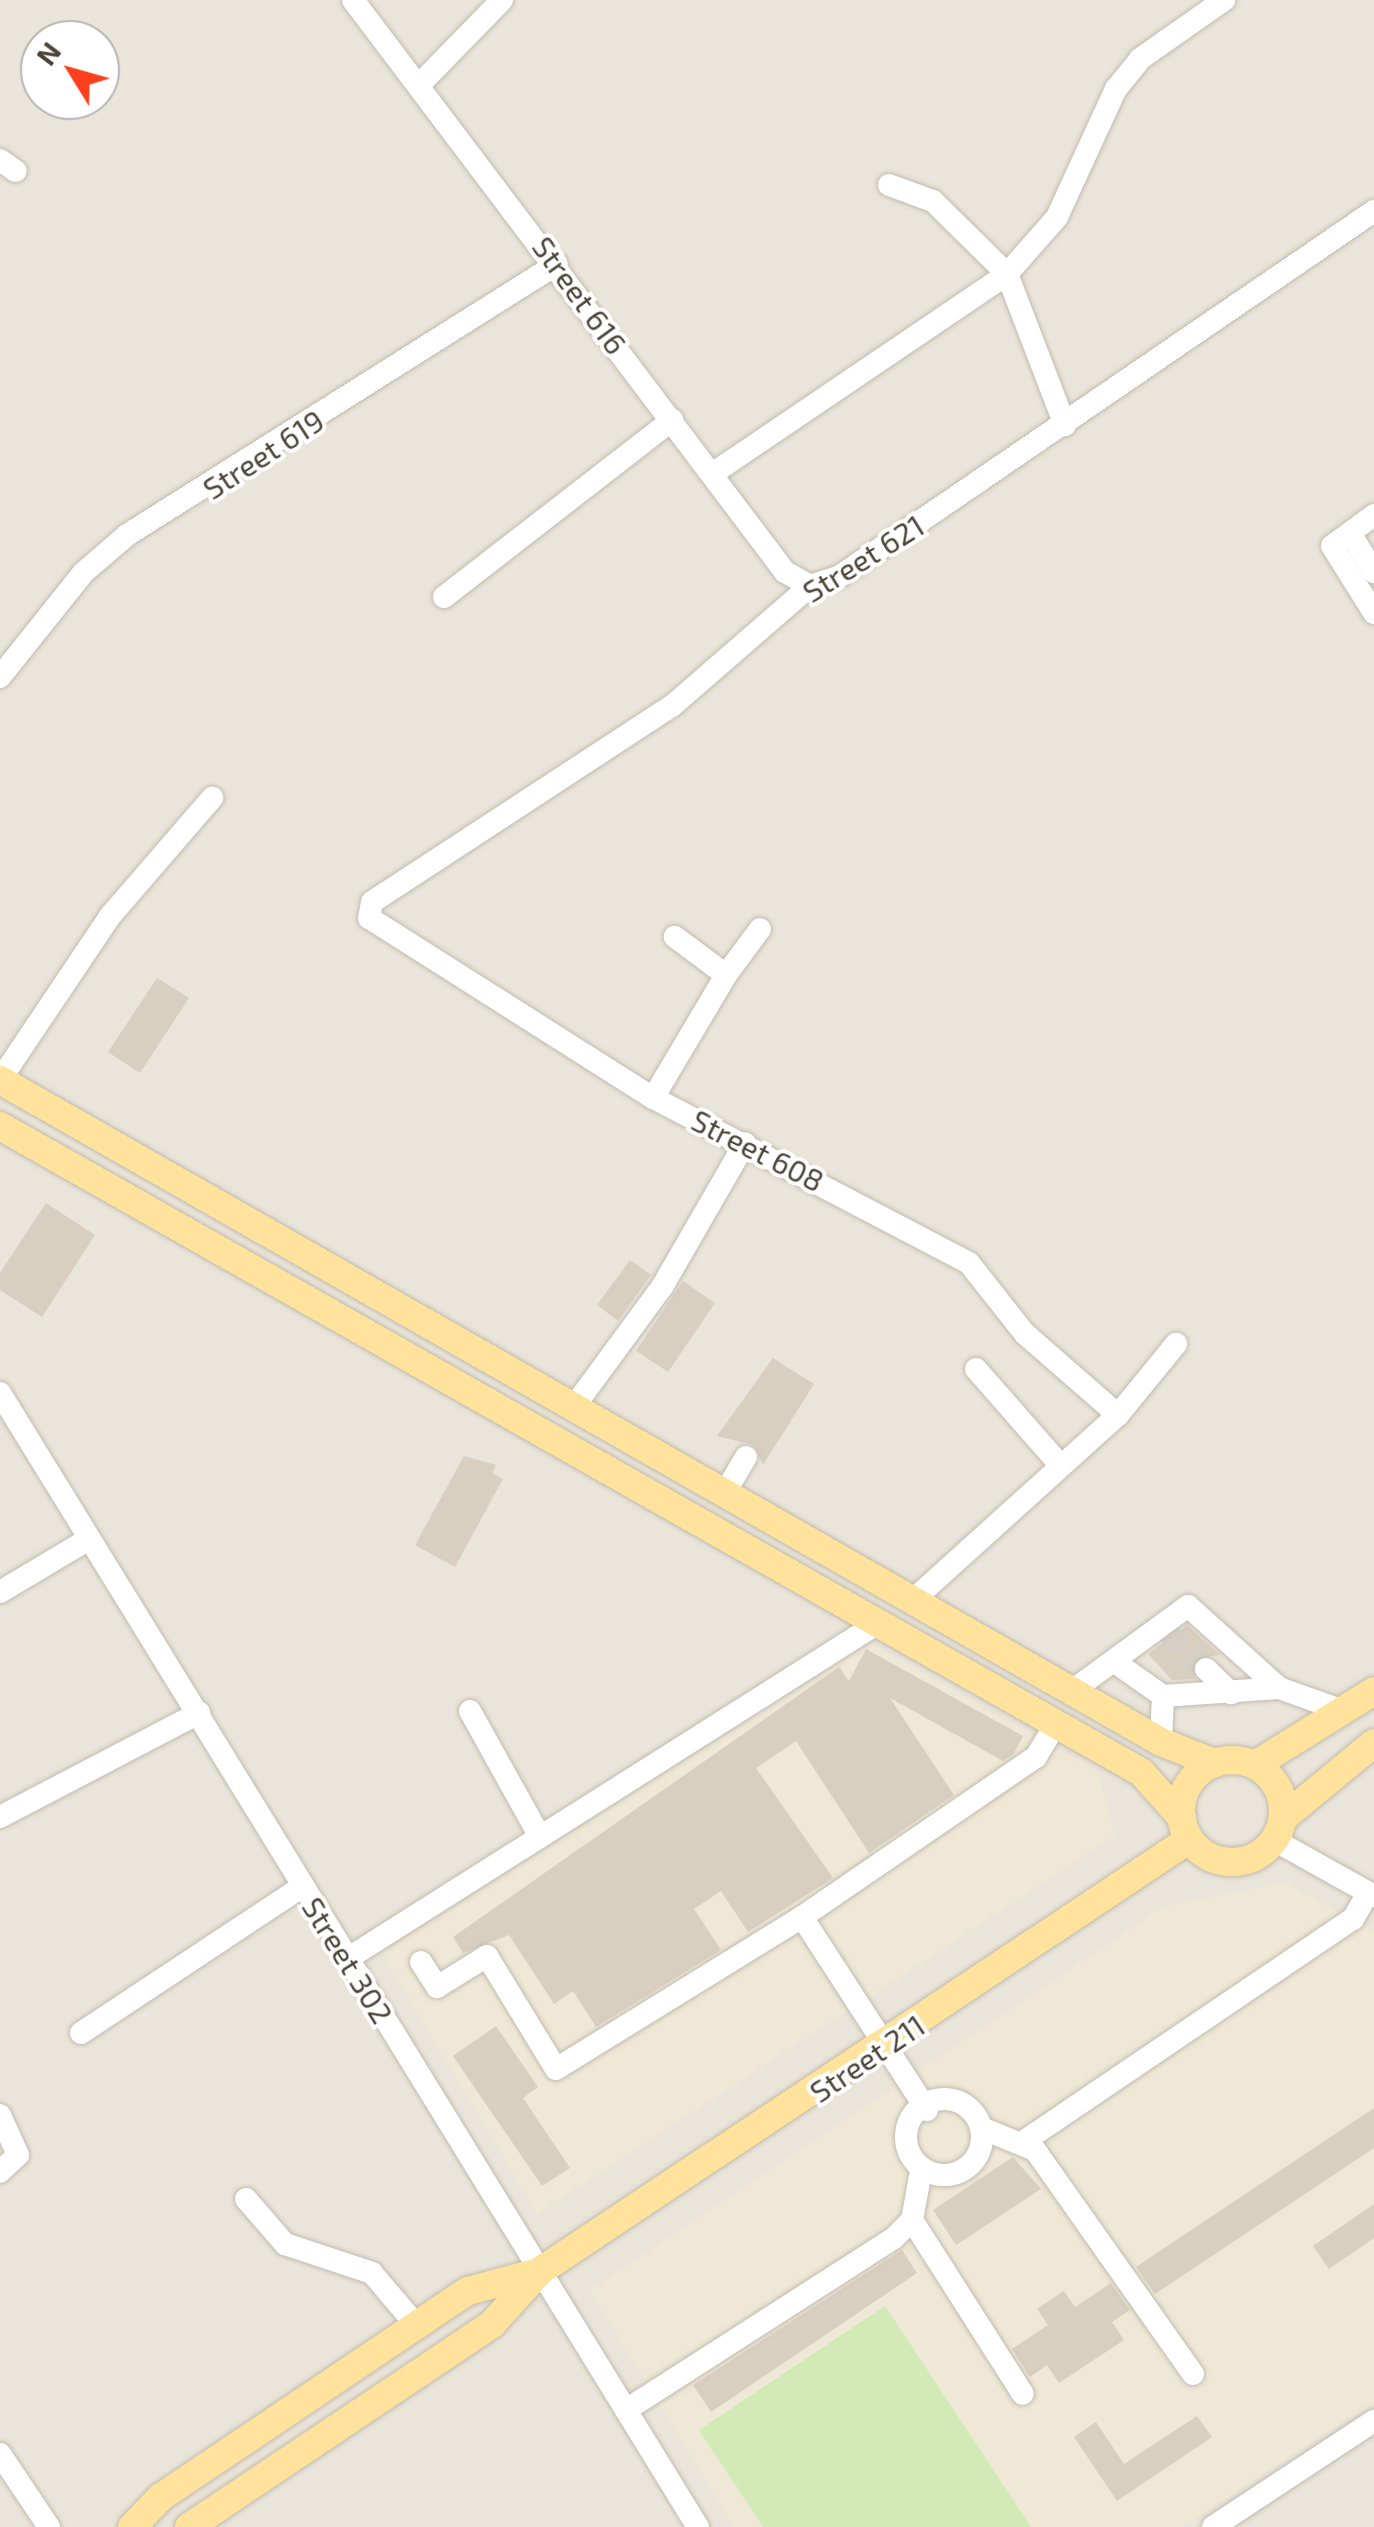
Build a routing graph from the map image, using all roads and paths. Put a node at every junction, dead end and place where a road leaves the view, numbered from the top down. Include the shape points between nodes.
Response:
1 (353, 0) edge
2 (502, 0) edge
3 (1224, 0) edge
4 (421, 83) junction
5 (889, 184) dead end
6 (1374, 211) edge
7 (557, 264) junction
8 (1006, 274) junction
9 (672, 420) junction
10 (1065, 424) junction
11 (712, 474) junction
12 (1374, 516) edge
13 (1341, 539) junction
14 (1374, 572) edge
15 (810, 586) junction
16 (444, 597) dead end
17 (1374, 612) edge
18 (0, 677) edge
19 (212, 798) dead end
20 (369, 918) joint
21 (760, 929) dead end
22 (675, 937) dead end
23 (726, 975) junction
24 (0, 1080) edge
25 (654, 1098) junction
26 (0, 1126) edge
27 (745, 1142) junction
28 (1176, 1344) dead end
29 (976, 1369) dead end
30 (0, 1393) edge
31 (573, 1408) junction
32 (1118, 1415) junction
33 (746, 1457) dead end
34 (1061, 1466) junction
35 (724, 1494) junction
36 (89, 1538) junction
37 (0, 1592) edge
38 (912, 1601) junction
39 (878, 1623) junction
40 (1119, 1665) junction
41 (1206, 1669) tunnel mouth
42 (1280, 1688) junction
43 (1072, 1691) junction
44 (1374, 1691) edge
45 (1231, 1693) junction
46 (1163, 1696) junction
47 (1344, 1711) junction
48 (470, 1712) dead end
49 (199, 1713) junction
50 (1056, 1724) junction
51 (1161, 1742) junction
52 (1374, 1743) edge
53 (1214, 1763) junction
54 (1256, 1765) junction
55 (0, 1817) edge
56 (1186, 1828) junction
57 (1278, 1830) junction
58 (540, 1837) junction
59 (303, 1886) junction
60 (1371, 1895) edge
61 (802, 1917) junction
62 (348, 1959) junction
63 (421, 1962) dead end
64 (81, 2033) dead end
65 (885, 2046) junction
66 (927, 2110) junction
67 (0, 2115) edge
68 (984, 2129) junction
69 (1026, 2140) junction
70 (921, 2171) junction
71 (0, 2172) edge
72 (246, 2199) dead end
73 (912, 2220) junction
74 (540, 2272) junction
75 (417, 2326) junction
76 (1193, 2374) dead end
77 (1023, 2394) dead end
78 (626, 2410) junction
79 (1374, 2422) edge
80 (0, 2454) edge
81 (49, 2527) edge
82 (132, 2527) edge
83 (189, 2527) edge
84 (698, 2527) edge
85 (1213, 2527) edge

1 - 4 street, Street 616
2 - 4 street
3 - 8 street via 1128,74 1057,217
4 - 7 street, Street 616
5 - 8 street via 933,201
6 - 10 street, Street 621
7 - 9 street, Street 616
7 - 18 street, Street 619 via 127,535 84,573
8 - 10 street
8 - 11 street
9 - 11 street, Street 616
9 - 16 street
10 - 15 street, Street 621 via 840,576
11 - 15 street, Street 616 via 785,572
12 - 13 street
13 - 14 street
13 - 17 street
15 - 20 street, Street 621 via 672,706 372,902
19 - 24 street via 111,915
20 - 25 street, Street 608
21 - 23 street
22 - 23 street
23 - 25 street
24 - 31 main road
25 - 27 street, Street 608
26 - 39 main road
27 - 31 street via 662,1286
27 - 32 street, Street 608 via 969,1263 1026,1334
28 - 32 street
29 - 34 street
30 - 36 street, Street 302
31 - 35 main road
32 - 34 street
33 - 35 street
34 - 38 street
35 - 38 main road
36 - 37 street
36 - 49 street, Street 302
38 - 43 main road
39 - 50 main road
39 - 58 street
40 - 42 street via 1188,1606
40 - 43 street
40 - 46 street
41 - 45 street
42 - 45 street
42 - 47 street
43 - 51 main road
44 - 47 main road
45 - 46 street
46 - 51 street
47 - 54 main road
48 - 58 street
49 - 55 street
49 - 59 street, Street 302
50 - 56 main road via 1141,1772
50 - 61 street via 1036,1758
51 - 53 main road
52 - 57 main road
53 - 54 main road
53 - 56 main road via 1192,1780
54 - 57 main road via 1275,1782
56 - 57 main road via 1224,1862 1252,1858
56 - 65 main road, Street 211
57 - 60 street
58 - 62 street
59 - 62 street, Street 302
59 - 64 street
60 - 69 street via 1353,1919
61 - 63 street via 556,2069 487,1956 437,1988
61 - 65 street
62 - 74 street, Street 302
65 - 66 street
65 - 74 main road, Street 211
66 - 68 street via 967,2104
66 - 70 street via 904,2145
67 - 71 street via 18,2143
68 - 69 street
68 - 70 street via 962,2165
69 - 76 street
70 - 73 street
72 - 75 street via 286,2244 372,2273
73 - 77 street
73 - 78 street
74 - 75 main road, Street 211 via 468,2291
74 - 78 street, Street 302
74 - 83 main road, Street 211 via 492,2324
75 - 82 main road, Street 211 via 161,2497
78 - 84 street, Street 302
79 - 85 street
80 - 81 street

